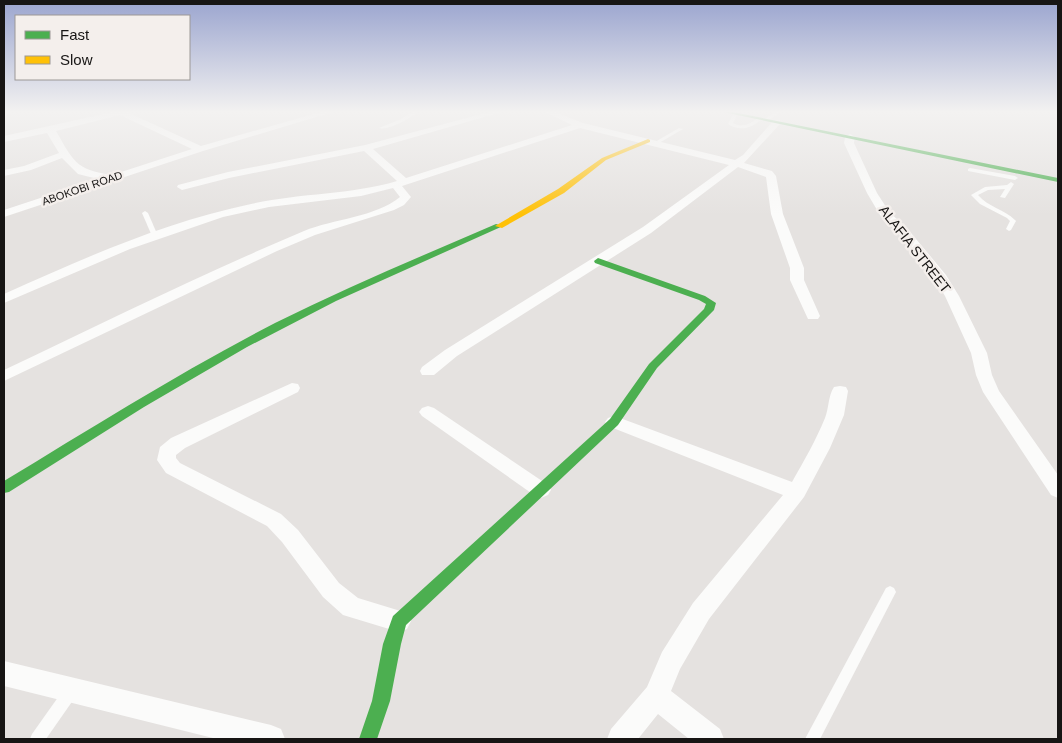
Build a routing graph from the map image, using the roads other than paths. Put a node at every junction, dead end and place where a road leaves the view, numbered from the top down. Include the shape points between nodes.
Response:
1 (60, 146) edge
2 (193, 146) edge
3 (212, 146) edge
4 (374, 146) edge
5 (516, 146) edge
6 (642, 146) edge
7 (667, 146) edge
8 (752, 146) edge
9 (850, 146) edge
10 (888, 146) edge
11 (366, 148) junction
12 (200, 149) junction
13 (65, 154) junction
14 (736, 163) junction
15 (970, 170) dead end
16 (4, 173) edge
17 (1018, 175) junction
18 (112, 178) junction
19 (1058, 180) edge
20 (400, 183) junction
21 (182, 187) dead end
22 (1009, 187) junction
23 (1003, 197) dead end
24 (144, 213) dead end
25 (4, 214) edge
26 (1008, 229) dead end
27 (155, 236) junction
28 (598, 261) junction
29 (4, 299) edge
30 (813, 316) dead end
31 (428, 371) dead end
32 (4, 376) edge
33 (292, 388) dead end
34 (840, 391) dead end
35 (428, 412) dead end
36 (614, 422) junction
37 (4, 488) edge
38 (541, 490) junction
39 (1058, 490) edge
40 (797, 492) junction
41 (890, 592) dead end
42 (399, 621) junction
43 (4, 673) edge
44 (71, 691) junction
45 (656, 696) junction
46 (37, 739) edge
47 (271, 739) edge
48 (368, 739) edge
49 (621, 739) edge
50 (710, 739) edge
51 (812, 739) edge

1 - 13 street
2 - 12 street
3 - 12 street, ABOKOBI ROAD
4 - 11 street
5 - 20 street
6 - 37 street via 604,159 572,183 499,226 336,297 276,327 179,381
7 - 14 street
8 - 14 street via 748,154
9 - 39 street, ALAFIA STREET via 886,215 902,230 948,290 979,353 991,392
10 - 17 street
11 - 20 street
11 - 21 street
12 - 18 street, ABOKOBI ROAD
13 - 16 street
13 - 18 street via 83,172
14 - 28 street via 647,230
14 - 30 street via 765,171 771,176 777,214 797,268 797,280
15 - 17 lane
17 - 19 street
17 - 22 lane
18 - 25 street, ABOKOBI ROAD
20 - 27 street via 250,207
20 - 32 street via 406,197 396,205 322,228 262,253
22 - 23 lane
22 - 26 lane via 988,188 974,195 978,201 1009,216 1013,221
24 - 27 lane
27 - 29 street
28 - 31 street
28 - 36 street via 711,303 702,318 653,366
33 - 42 street via 178,443 167,452 166,460 173,468 274,520 331,590 351,607
34 - 40 street via 835,415 821,448
35 - 38 street
36 - 38 street
36 - 40 street
38 - 42 street
40 - 45 street via 700,611 671,661
41 - 51 lane
42 - 48 street via 381,701
43 - 44 street
44 - 46 lane
44 - 47 street
45 - 49 street
45 - 50 street

